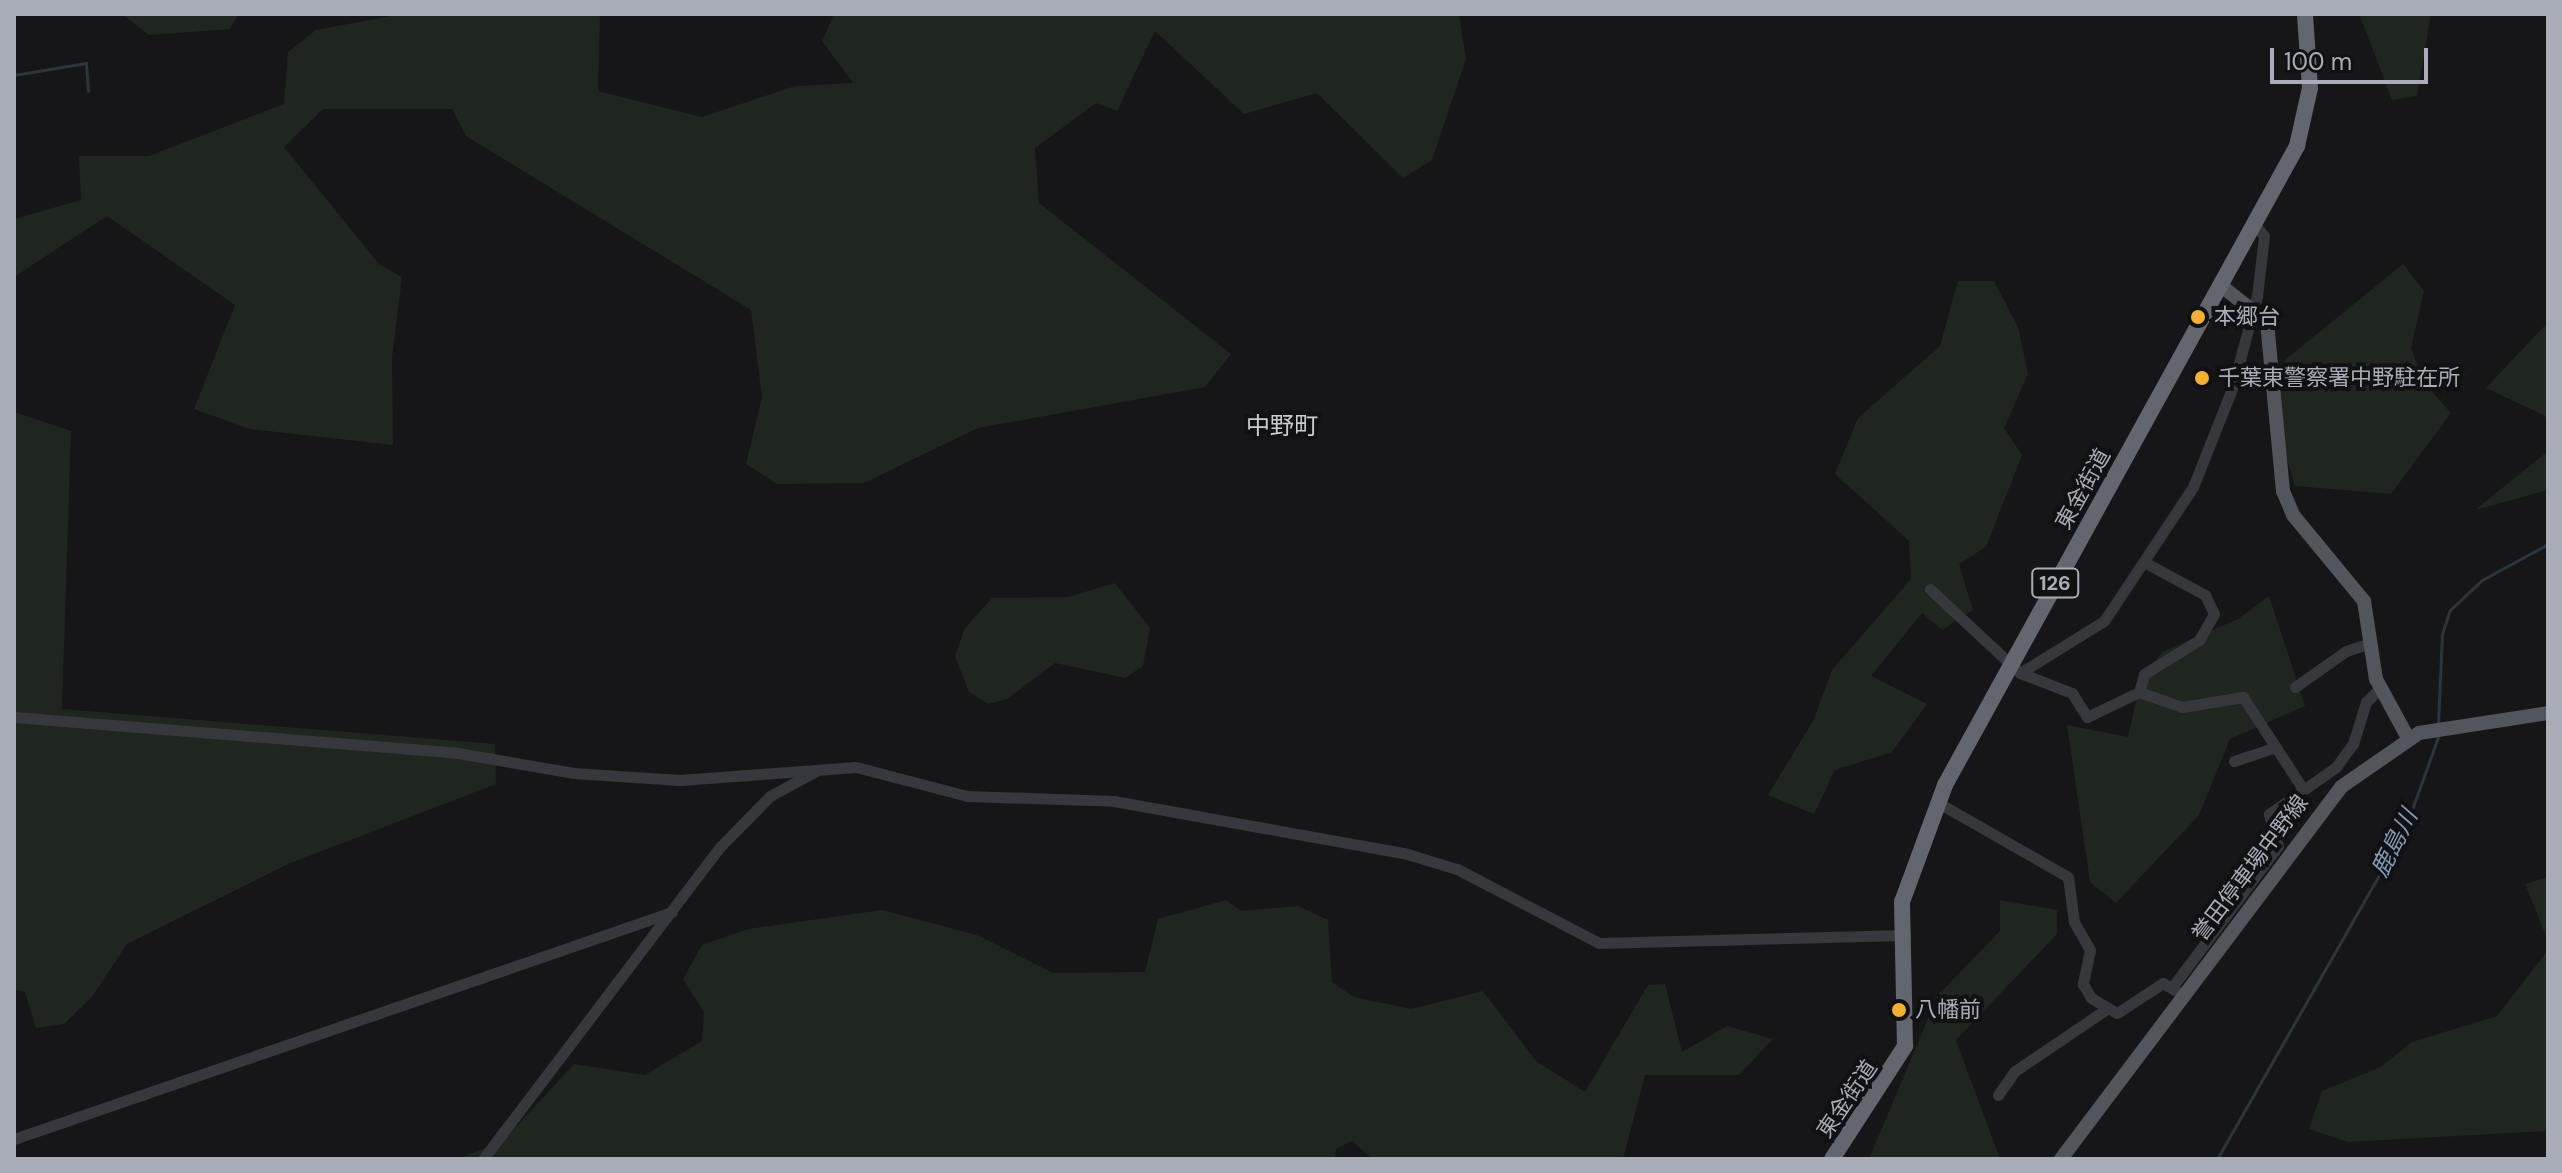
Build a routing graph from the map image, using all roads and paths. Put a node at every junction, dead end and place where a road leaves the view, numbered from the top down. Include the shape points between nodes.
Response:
1 (2305, 14) edge
2 (2257, 227) junction
3 (2224, 288) junction
4 (2252, 304) junction
5 (2144, 562) junction
6 (1930, 589) dead end
7 (2371, 643) junction
8 (2015, 668) junction
9 (2295, 687) dead end
10 (2379, 689) junction
11 (2139, 692) junction
12 (2548, 713) edge
13 (14, 717) edge
14 (2408, 738) junction
15 (2276, 747) junction
16 (2234, 761) dead end
17 (824, 767) junction
18 (2328, 777) junction
19 (2301, 786) junction
20 (2341, 787) junction
21 (1937, 802) junction
22 (672, 912) junction
23 (1905, 935) junction
24 (2178, 990) junction
25 (2108, 1008) junction
26 (1998, 1095) dead end
27 (14, 1139) edge
28 (483, 1159) edge
29 (1832, 1159) edge
30 (2061, 1159) edge

1 - 2 highway, 東金街道 / 126 via 2311,54 2305,118
2 - 3 highway, 東金街道 / 126
2 - 4 street via 2264,236
3 - 4 main road
3 - 8 highway, 東金街道 / 126
4 - 5 street via 2203,467
4 - 7 main road via 2270,332 2287,503 2364,601
5 - 8 street via 2104,621
5 - 11 street via 2205,595 2214,614 2199,640 2144,674
6 - 8 street
7 - 9 street via 2346,651
7 - 10 main road
8 - 11 street via 2072,693 2087,717
8 - 21 highway, 東金街道 / 126
10 - 14 main road
10 - 18 street
11 - 15 street via 2182,707 2238,694
12 - 14 main road, 誉田停車場中野線 via 2445,725
13 - 17 street via 452,752 618,776 708,780
14 - 20 main road, 誉田停車場中野線
15 - 16 street
15 - 19 street
17 - 22 street via 770,796
17 - 23 street via 883,771 967,796 1114,801 1404,853 1457,869 1599,943
18 - 19 street
18 - 20 street
19 - 24 street via 2269,814 2278,846
20 - 24 main road, 誉田停車場中野線
21 - 23 highway, 東金街道 / 126 via 1907,872
21 - 25 street via 2068,877 2074,922 2090,950 2083,984
22 - 27 street
22 - 28 street
23 - 29 highway, 東金街道 / 126 via 1905,1046
24 - 25 street via 2150,987 2117,1013
24 - 30 main road, 誉田停車場中野線
25 - 26 street via 2015,1071

